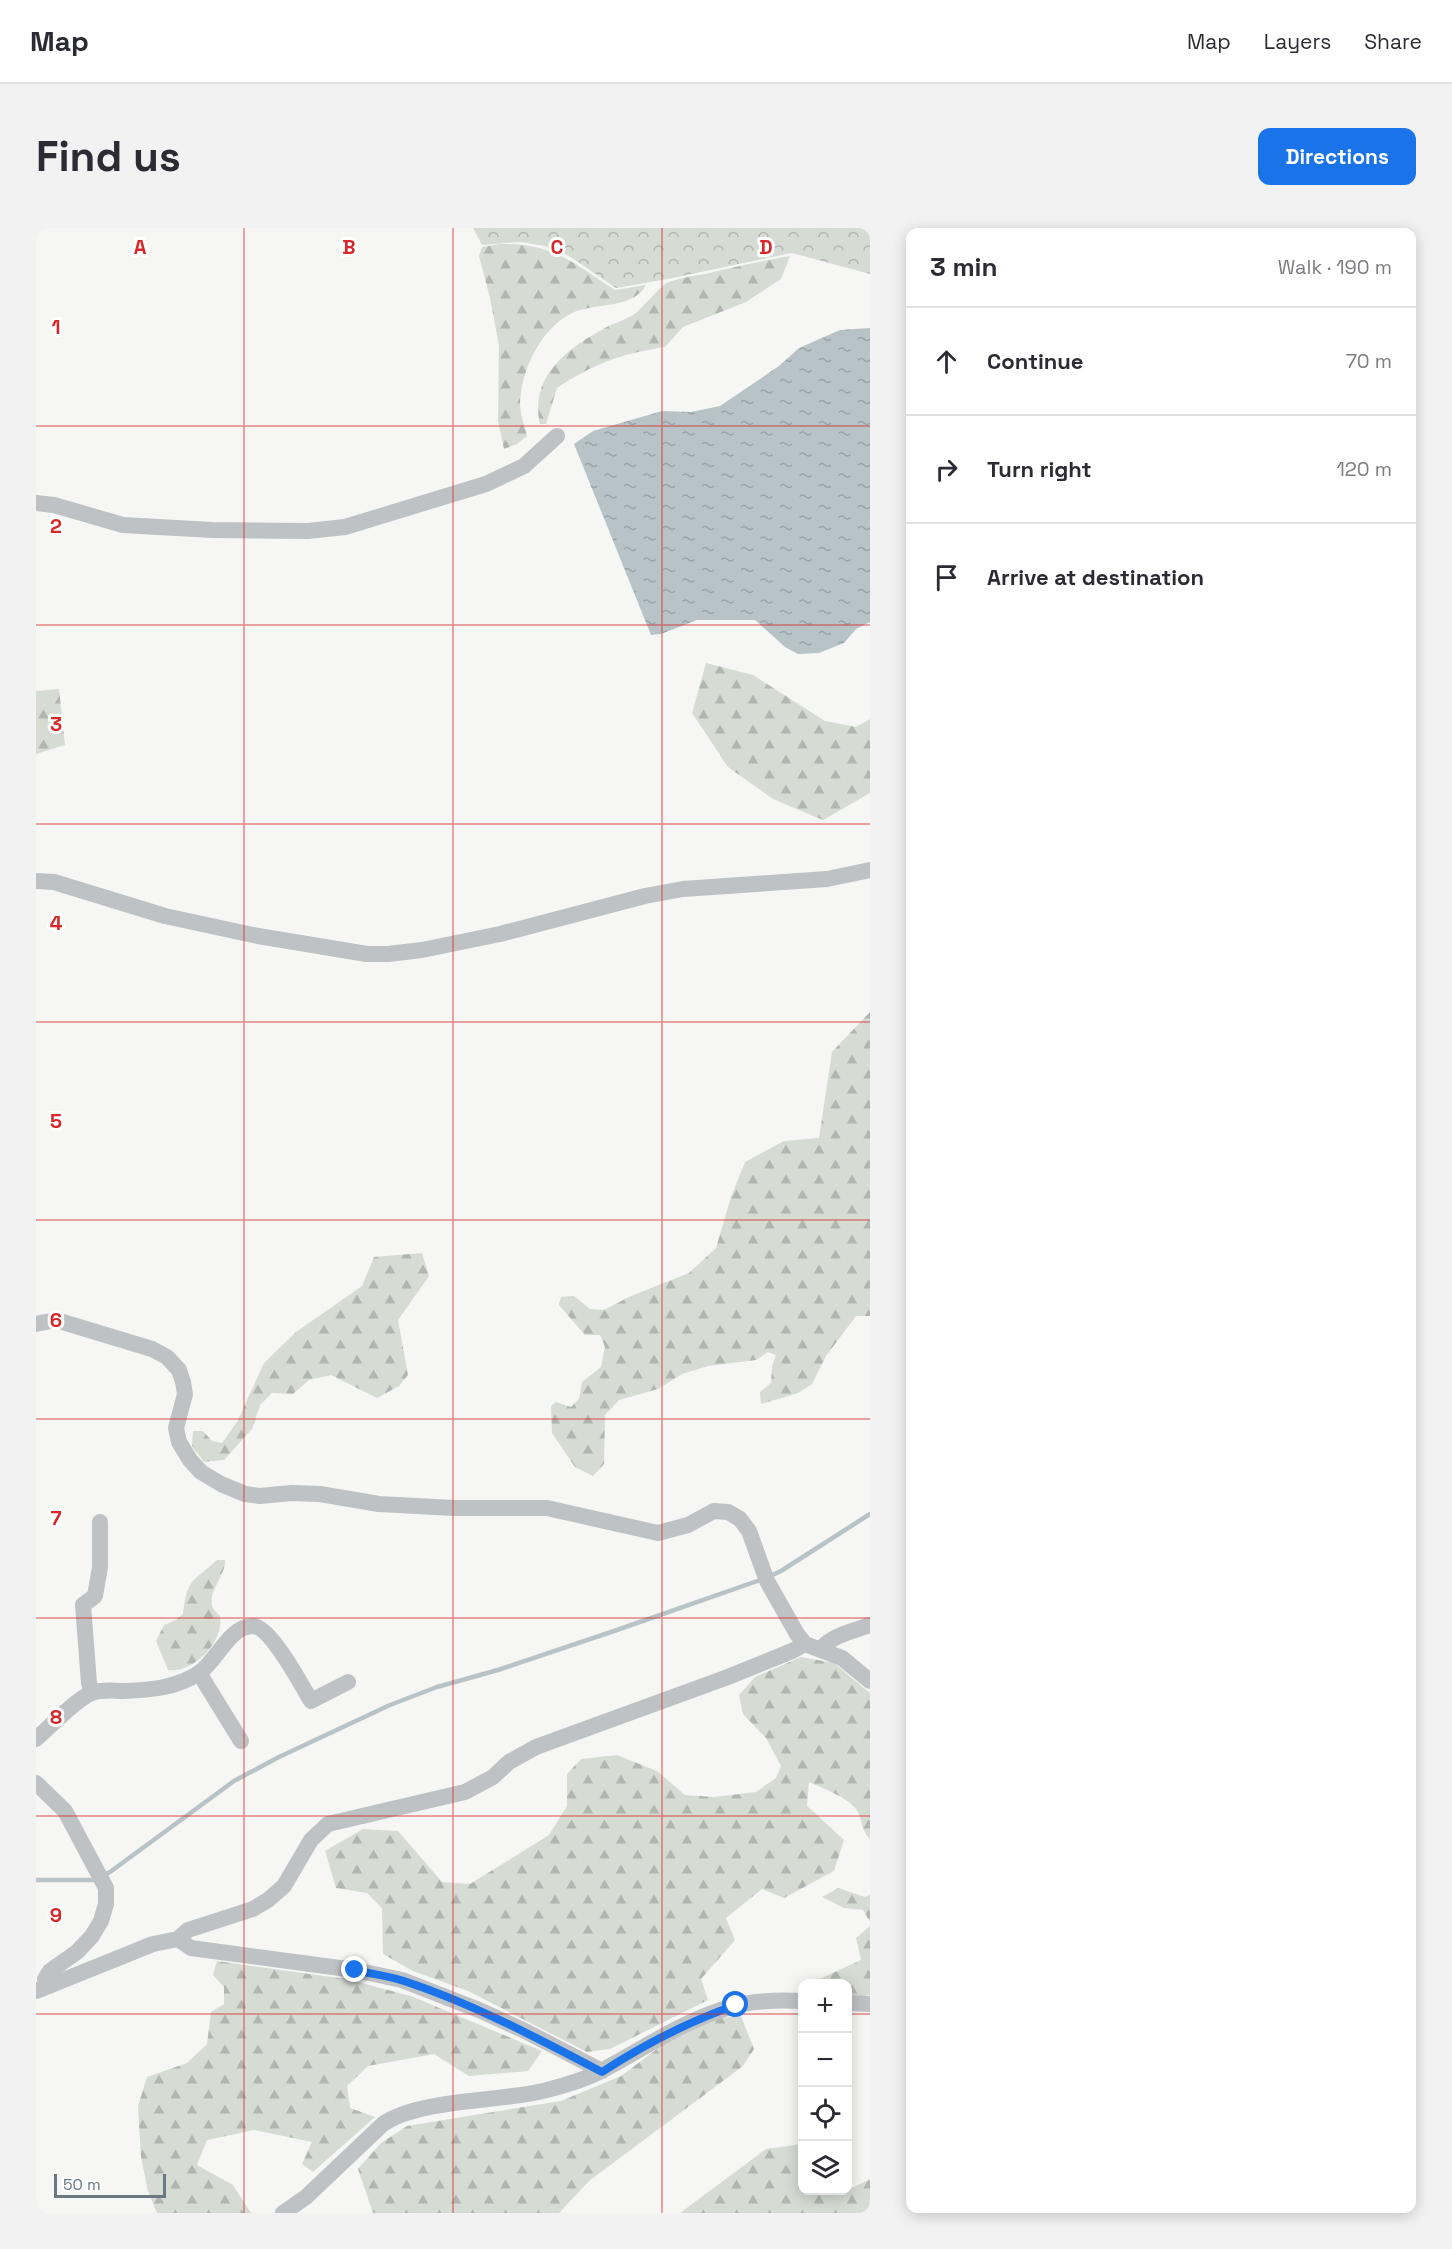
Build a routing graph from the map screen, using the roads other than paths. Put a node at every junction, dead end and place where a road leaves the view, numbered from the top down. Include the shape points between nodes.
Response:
1 (557, 435) dead end
2 (36, 502) edge
3 (870, 870) edge
4 (36, 881) edge
5 (36, 1324) edge
6 (100, 1522) dead end
7 (870, 1625) edge
8 (813, 1646) junction
9 (199, 1672) junction
10 (870, 1681) edge
11 (348, 1682) dead end
12 (92, 1693) junction
13 (36, 1739) edge
14 (241, 1741) dead end
15 (36, 1783) edge
16 (178, 1939) junction
17 (42, 1989) edge
18 (798, 2001) edge
19 (852, 2003) edge
20 (870, 2004) edge
21 (602, 2072) junction
22 (283, 2213) edge

1 - 2 street via 524,466 486,484 345,527 308,531 123,525
3 - 4 street via 828,879 683,889 500,934 388,954 258,936 165,916 54,882
5 - 8 street via 56,1320 167,1357 179,1370 185,1394 176,1428 179,1442 201,1472 245,1494 320,1494 379,1504 454,1508 547,1508 658,1533 688,1525 714,1511 728,1512 740,1519 748,1532 765,1576 797,1634
6 - 12 street via 100,1567 95,1596 83,1605
7 - 8 street
8 - 10 street via 842,1658
8 - 16 street via 536,1747 465,1792 328,1824 311,1840 284,1886 268,1900 253,1909 188,1930
9 - 11 street via 231,1637 254,1626 273,1641 311,1701
9 - 12 street via 153,1690
9 - 14 street
12 - 13 street
15 - 17 street via 65,1811 102,1877 106,1904 92,1936 50,1971
16 - 17 street via 153,1944
16 - 21 street via 191,1948 402,1980 516,2026
18 - 21 street via 756,2002 714,2012 664,2034
19 - 20 street
21 - 22 street via 540,2091 395,2115 306,2197

